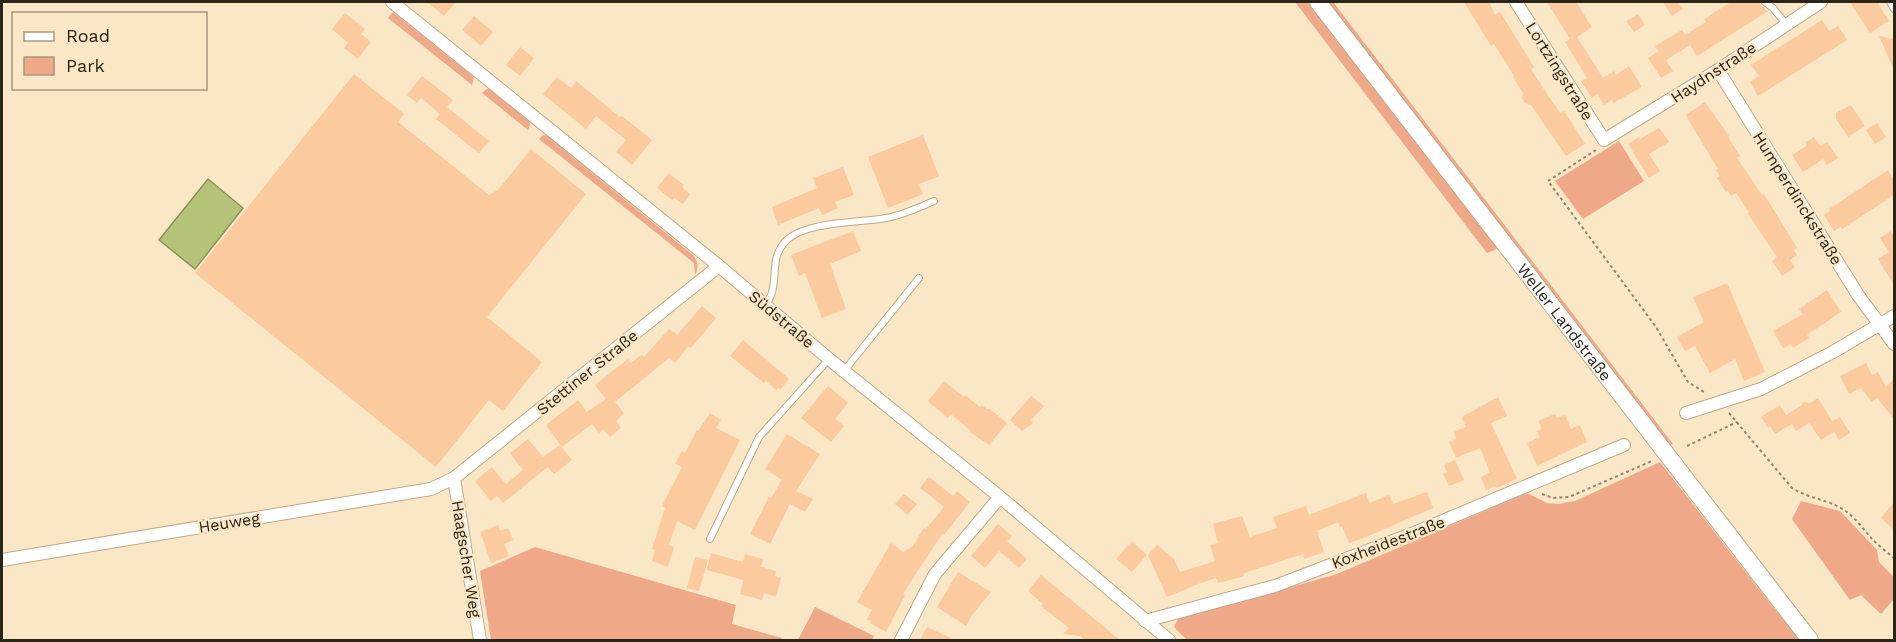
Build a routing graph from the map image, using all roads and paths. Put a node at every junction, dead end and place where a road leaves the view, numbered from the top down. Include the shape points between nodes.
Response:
1 (392, 2) edge
2 (1318, 2) edge
3 (1516, 2) edge
4 (1765, 2) edge
5 (1821, 2) edge
6 (1890, 2) edge
7 (1894, 9) edge
8 (1786, 24) junction
9 (1718, 70) junction
10 (1604, 140) junction
11 (934, 201) dead end
12 (719, 266) junction
13 (919, 278) dead end
14 (765, 305) junction
15 (1894, 315) edge
16 (1881, 324) junction
17 (1894, 344) edge
18 (829, 358) junction
19 (844, 371) junction
20 (1720, 402) junction
21 (1686, 413) dead end
22 (1624, 445) dead end
23 (1688, 446) dead end
24 (1652, 461) dead end
25 (454, 478) junction
26 (1525, 487) junction
27 (1000, 497) junction
28 (710, 539) dead end
29 (1894, 558) edge
30 (2, 560) edge
31 (1145, 621) junction
32 (480, 640) edge
33 (900, 640) edge
34 (1169, 640) edge
35 (1810, 640) edge

1 - 12 street, Südstraße
2 - 35 main road, Weller Landstraße
3 - 10 street, Lortzingstraße
4 - 8 lane
5 - 8 street, Haydnstraße
6 - 7 lane
8 - 9 street, Haydnstraße
9 - 10 street, Haydnstraße
9 - 16 street, Humperdinckstraße via 1858,295
10 - 20 path via 1597,150 1548,181 1656,327 1688,382
11 - 14 lane via 906,213 843,222 789,238 777,255 772,294
12 - 14 street, Südstraße
12 - 25 street, Stettiner Straße
13 - 19 lane
14 - 18 street, Südstraße
15 - 16 street
16 - 17 street, Humperdinckstraße
16 - 20 street via 1761,389
18 - 19 street, Südstraße
18 - 28 lane via 759,437
19 - 27 street, Südstraße
20 - 21 street
22 - 26 street, Koxheidestraße
23 - 29 path via 1737,423 1792,488 1841,508
24 - 26 path via 1569,497 1553,498
25 - 30 street, Heuweg via 431,489
25 - 32 street, Haagscher Weg
26 - 31 street, Koxheidestraße via 1275,586
27 - 31 street, Südstraße
27 - 33 street via 935,574
31 - 34 street, Südstraße

